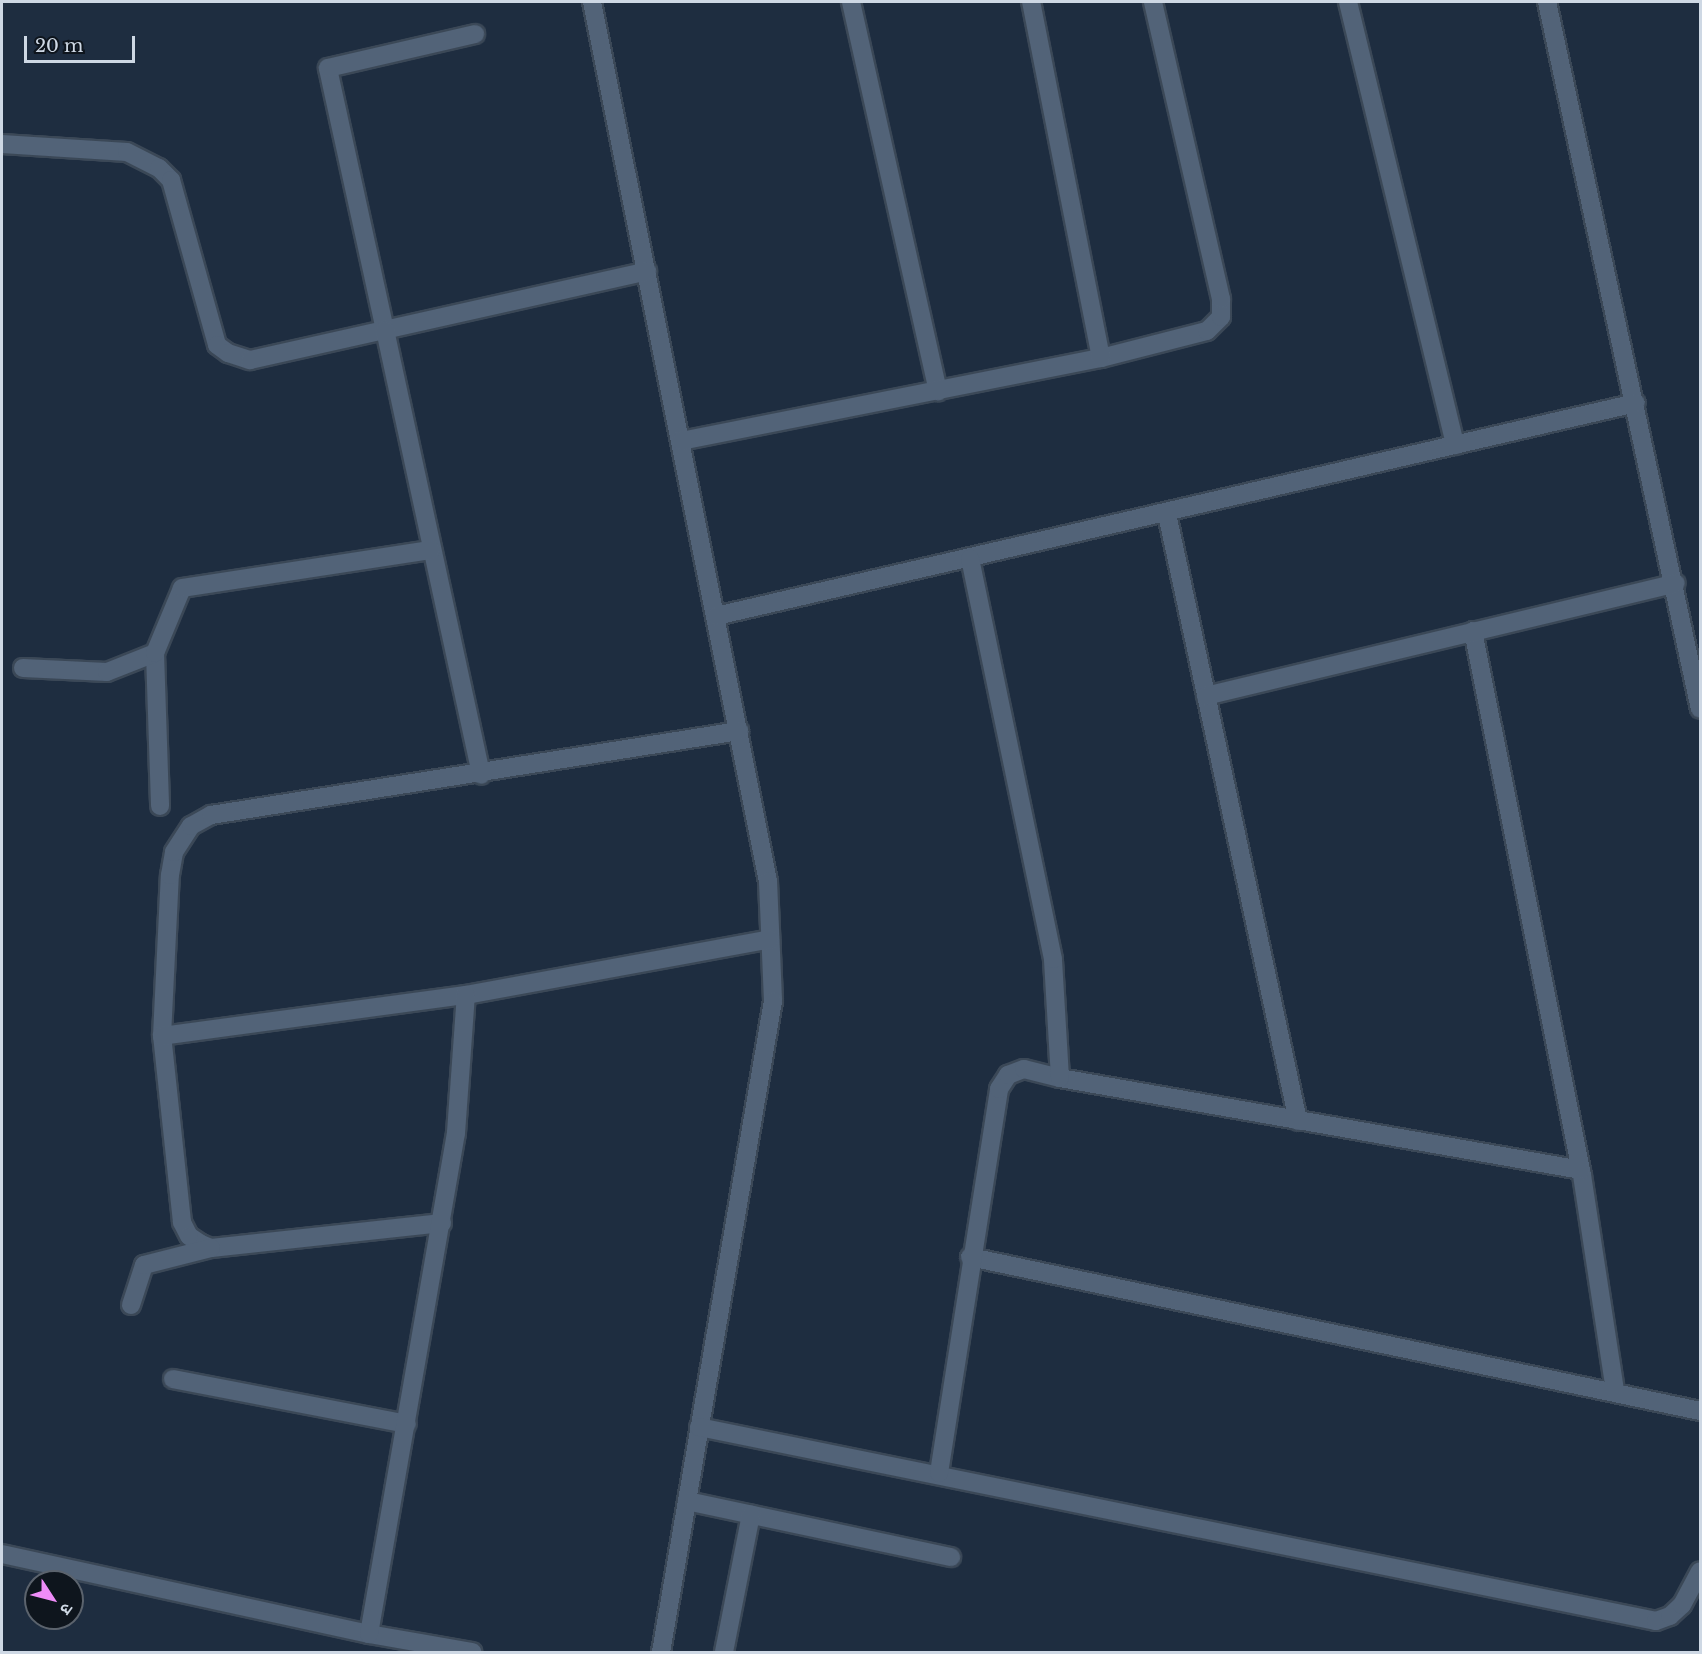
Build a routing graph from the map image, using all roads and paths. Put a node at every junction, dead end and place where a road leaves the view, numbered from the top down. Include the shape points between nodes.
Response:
1 (592, 2) edge
2 (850, 2) edge
3 (1032, 2) edge
4 (1153, 2) edge
5 (1348, 2) edge
6 (1547, 2) edge
7 (475, 34) dead end
8 (2, 144) edge
9 (648, 271) junction
10 (385, 330) junction
11 (1101, 358) junction
12 (938, 391) junction
13 (1636, 403) junction
14 (681, 441) junction
15 (1455, 445) junction
16 (1167, 514) junction
17 (431, 550) junction
18 (969, 558) junction
19 (1676, 583) junction
20 (716, 616) junction
21 (1473, 631) junction
22 (155, 652) junction
23 (23, 668) dead end
24 (1206, 696) junction
25 (1701, 709) edge
26 (739, 731) junction
27 (481, 775) junction
28 (160, 806) dead end
29 (770, 939) junction
30 (466, 995) junction
31 (162, 1036) junction
32 (1060, 1078) junction
33 (1298, 1121) junction
34 (1581, 1170) junction
35 (442, 1223) junction
36 (211, 1248) junction
37 (970, 1257) junction
38 (131, 1305) dead end
39 (173, 1379) dead end
40 (1615, 1390) junction
41 (1701, 1411) edge
42 (407, 1424) junction
43 (699, 1427) junction
44 (939, 1473) junction
45 (687, 1501) junction
46 (751, 1515) junction
47 (2, 1554) edge
48 (951, 1557) dead end
49 (1701, 1571) edge
50 (369, 1634) junction
51 (472, 1653) edge
52 (661, 1653) edge
53 (724, 1653) edge

1 - 9 street
2 - 12 street
3 - 11 street
4 - 11 street via 1221,298 1221,317 1207,331
5 - 15 street
6 - 13 street
7 - 10 street via 328,68
8 - 10 street via 127,152 159,168 171,180 218,345 228,353 250,360
9 - 10 street
9 - 14 street
10 - 17 street
11 - 12 street
12 - 14 street
13 - 15 street
13 - 19 street
14 - 20 street
15 - 16 street
16 - 18 street
16 - 24 street
17 - 22 street via 182,588
17 - 27 street
18 - 20 street
18 - 32 street via 1053,959
19 - 21 street
19 - 25 street
20 - 26 street
21 - 24 street
21 - 34 street
22 - 23 street via 106,672
22 - 28 street
24 - 33 street
26 - 27 street
26 - 29 street via 768,881
27 - 31 street via 211,815 191,826 174,852 170,875
29 - 30 street
29 - 43 street via 773,1001
30 - 31 street
30 - 35 street via 456,1133
31 - 36 street via 182,1222 189,1236
32 - 33 street
32 - 37 street via 1024,1069 1008,1075 999,1089
33 - 34 street
34 - 40 street
35 - 36 street
35 - 42 street
36 - 38 street via 144,1265
37 - 40 street
37 - 44 street
39 - 42 street
40 - 41 street
42 - 50 street
43 - 44 street
43 - 45 street
44 - 49 street via 1656,1621 1670,1616 1682,1605
45 - 46 street
45 - 52 street
46 - 48 street
46 - 53 street
47 - 50 street
50 - 51 street

